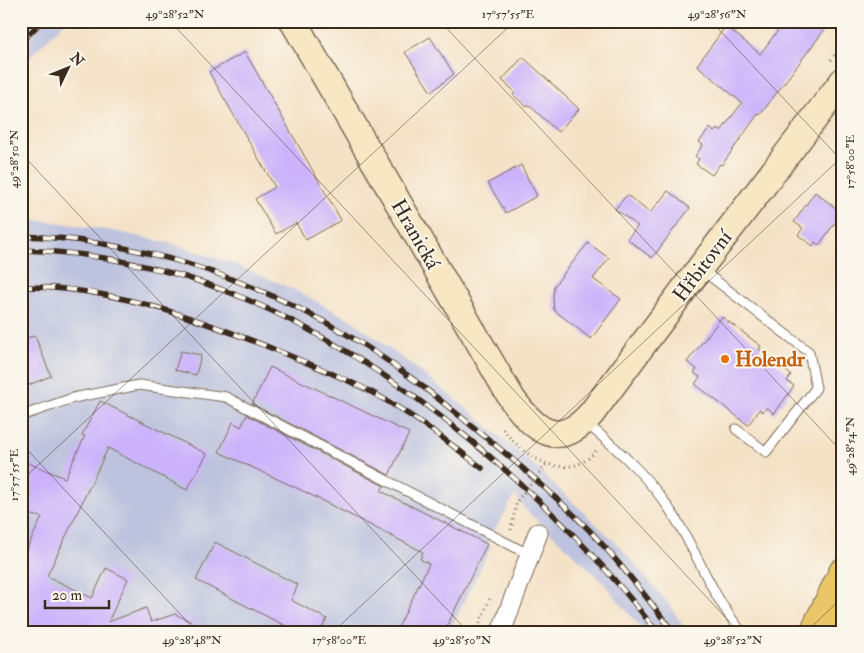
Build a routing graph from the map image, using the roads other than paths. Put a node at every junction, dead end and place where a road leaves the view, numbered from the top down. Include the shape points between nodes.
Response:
1 (293, 21) edge
2 (843, 82) edge
3 (700, 268) junction
4 (21, 416) edge
5 (585, 422) junction
6 (736, 430) dead end
7 (551, 433) joint
8 (538, 533) dead end
9 (530, 555) junction
10 (843, 572) edge
11 (843, 627) edge
12 (501, 632) edge
13 (742, 632) edge
14 (814, 632) edge
15 (840, 632) edge

1 - 7 street, Hranická via 512,399 528,420 542,431
2 - 3 street, Hřbitovní
3 - 5 street, Hřbitovní
3 - 6 lane via 808,352 816,388 766,452
4 - 9 lane via 73,398 139,384 226,397
5 - 7 street, Hřbitovní via 569,432
5 - 13 lane via 640,471 664,501 723,606
8 - 9 street
9 - 12 street
10 - 14 main road
11 - 15 main road

